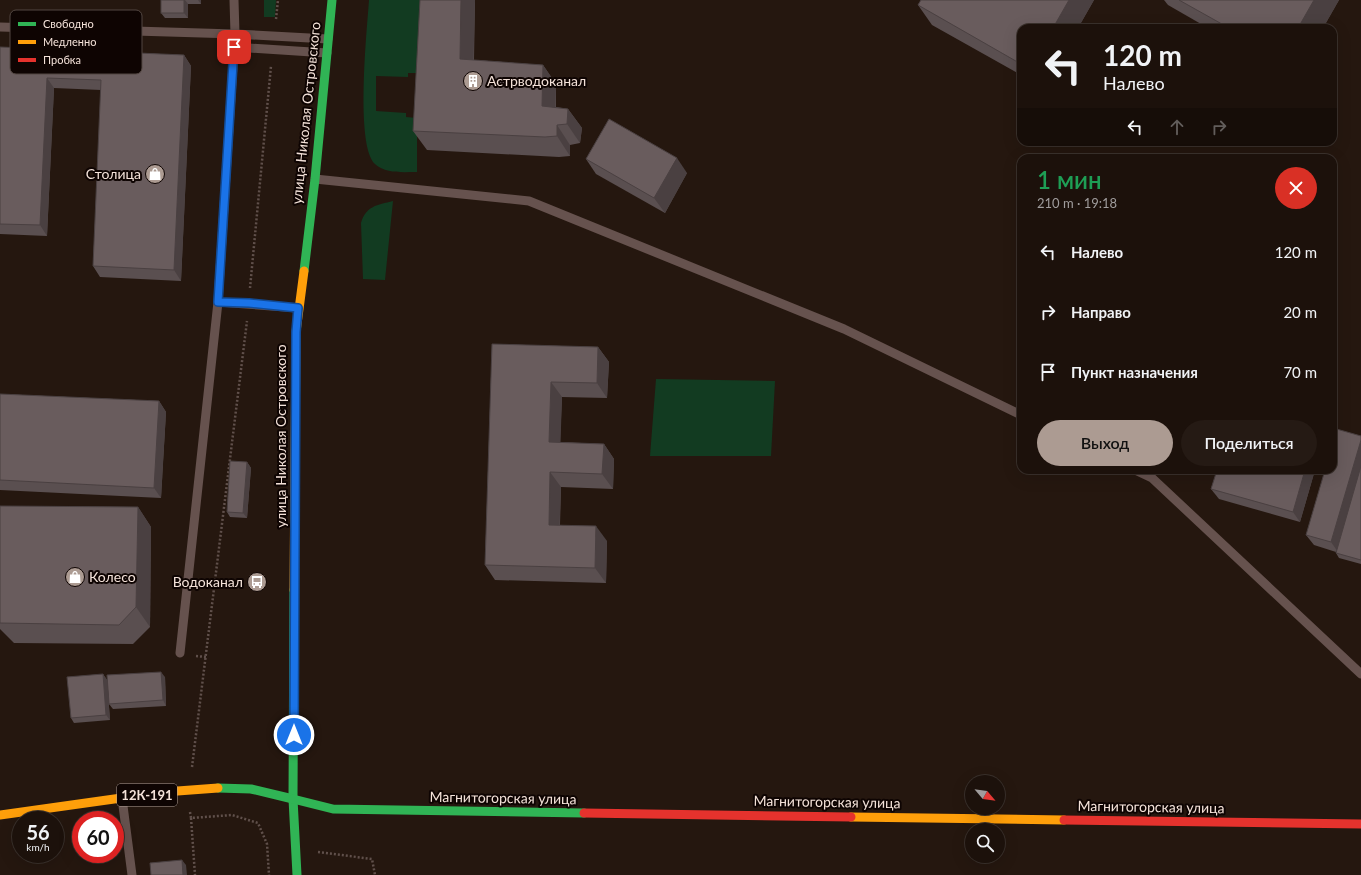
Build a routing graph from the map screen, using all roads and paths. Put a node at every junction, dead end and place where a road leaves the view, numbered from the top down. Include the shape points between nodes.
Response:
1 (234, 0) edge
2 (278, 0) edge
3 (332, 0) edge
4 (0, 27) edge
5 (10, 27) edge
6 (142, 31) edge
7 (235, 34) junction
8 (274, 36) junction
9 (328, 39) junction
10 (234, 47) junction
11 (273, 49) junction
12 (326, 53) junction
13 (315, 179) junction
14 (218, 302) junction
15 (249, 303) junction
16 (298, 308) junction
17 (1017, 413) edge
18 (1144, 474) edge
19 (180, 653) dead end
20 (1361, 674) edge
21 (190, 790) junction
22 (122, 798) junction
23 (293, 799) junction
24 (0, 815) edge
25 (190, 818) junction
26 (1361, 824) edge
27 (372, 859) dead end
28 (132, 875) edge
29 (195, 875) edge
30 (270, 875) edge
31 (297, 875) edge
32 (375, 875) edge

1 - 7 lane
2 - 8 path
3 - 9 main road, улица Николая Островского
4 - 5 lane
6 - 7 lane
7 - 8 lane
7 - 10 lane
8 - 9 lane
9 - 12 main road, улица Николая Островского
10 - 11 lane
10 - 14 lane
11 - 12 lane
11 - 15 path
12 - 13 main road, улица Николая Островского
13 - 16 main road, улица Николая Островского
13 - 17 lane via 529,200 844,329
14 - 15 lane
14 - 19 lane
15 - 16 lane
15 - 21 path
16 - 23 main road, улица Николая Островского
18 - 20 lane via 1152,478
21 - 22 main road, 12К-191
21 - 23 main road, 12К-191 via 246,788
21 - 25 path
22 - 24 main road, 12К-191
22 - 28 lane
23 - 26 main road, Магнитогорская улица via 333,809
23 - 31 main road, улица Николая Островского
25 - 29 path
25 - 30 path via 232,815 258,824 267,844
27 - 32 path

